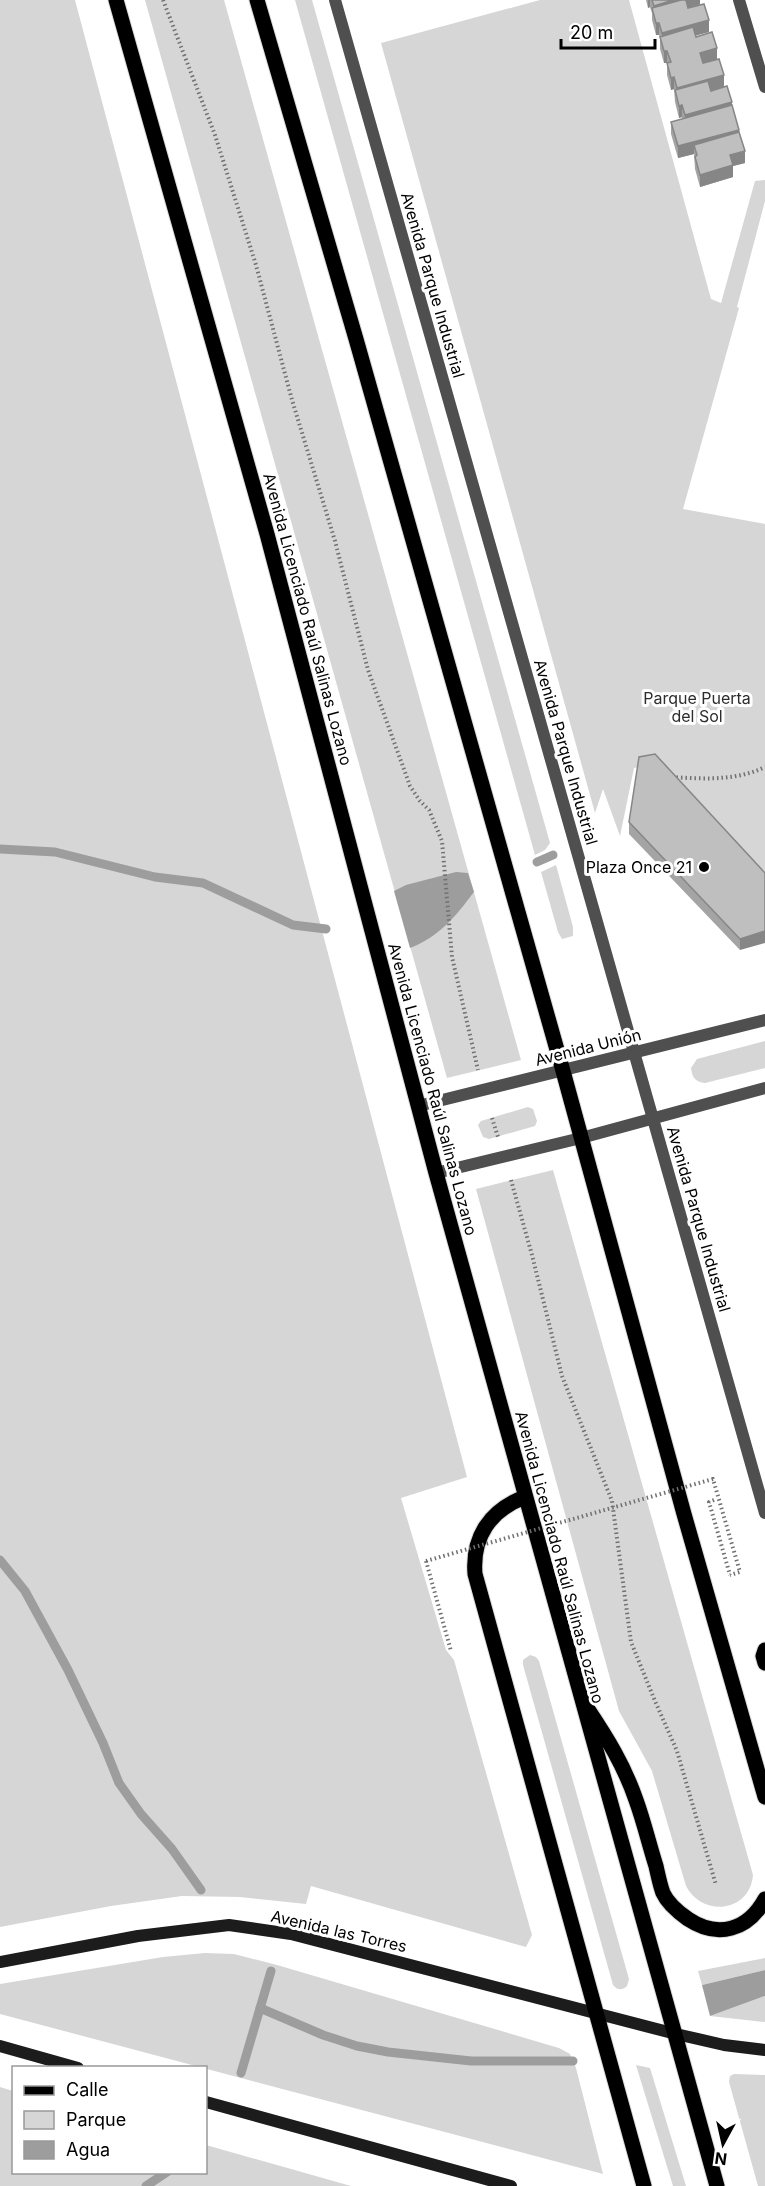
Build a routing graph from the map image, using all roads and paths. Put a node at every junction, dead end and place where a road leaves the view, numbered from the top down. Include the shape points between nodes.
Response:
1 (116, 0) edge
2 (163, 0) edge
3 (257, 0) edge
4 (335, 0) edge
5 (739, 0) edge
6 (765, 87) edge
7 (765, 767) edge
8 (670, 777) edge
9 (765, 1020) edge
10 (634, 1053) junction
11 (478, 1071) dead end
12 (563, 1071) junction
13 (765, 1088) edge
14 (418, 1106) junction
15 (492, 1118) dead end
16 (653, 1118) junction
17 (498, 1138) dead end
18 (581, 1138) junction
19 (436, 1173) junction
20 (511, 1180) dead end
21 (525, 1497) junction
22 (714, 1500) dead end
23 (765, 1513) edge
24 (765, 1650) edge
25 (452, 1651) dead end
26 (765, 1663) edge
27 (580, 1698) junction
28 (765, 1797) edge
29 (716, 1885) dead end
30 (765, 1899) edge
31 (0, 1962) edge
32 (596, 2014) junction
33 (676, 2034) junction
34 (0, 2046) edge
35 (765, 2050) edge
36 (74, 2066) edge
37 (207, 2102) edge
38 (511, 2186) edge
39 (645, 2186) edge
40 (717, 2186) edge

1 - 14 main road, Avenida Licenciado Raúl Salinas Lozano via 267,534
2 - 11 path via 215,135 256,265 368,670 410,786 429,810 442,842 457,981
3 - 12 main road
4 - 10 street, Avenida Parque Industrial
5 - 6 street
7 - 8 path via 734,777
9 - 10 street, Avenida Unión
10 - 12 street, Avenida Unión
10 - 16 street, Avenida Parque Industrial
12 - 14 street, Avenida Unión
12 - 18 main road
13 - 16 street
14 - 19 main road, Avenida Licenciado Raúl Salinas Lozano
15 - 17 path
16 - 18 street
16 - 23 street, Avenida Parque Industrial
18 - 19 street
18 - 28 main road
19 - 21 main road, Avenida Licenciado Raúl Salinas Lozano
20 - 29 path via 562,1376 612,1501 631,1642 677,1750
21 - 27 main road, Avenida Licenciado Raúl Salinas Lozano
21 - 32 main road via 505,1506 488,1521 475,1552 475,1574
22 - 25 path, bridge via 710,1502 730,1575 740,1572 713,1479 426,1561
24 - 26 main road
27 - 30 main road via 613,1746 636,1799 663,1893 677,1911 694,1923 722,1931 744,1923 758,1912
27 - 33 main road, Avenida Licenciado Raúl Salinas Lozano
31 - 32 main road, Avenida las Torres via 138,1936 229,1925 291,1934
32 - 33 main road
32 - 39 main road
33 - 35 main road
33 - 40 main road, Avenida Licenciado Raúl Salinas Lozano
34 - 36 main road
37 - 38 main road

